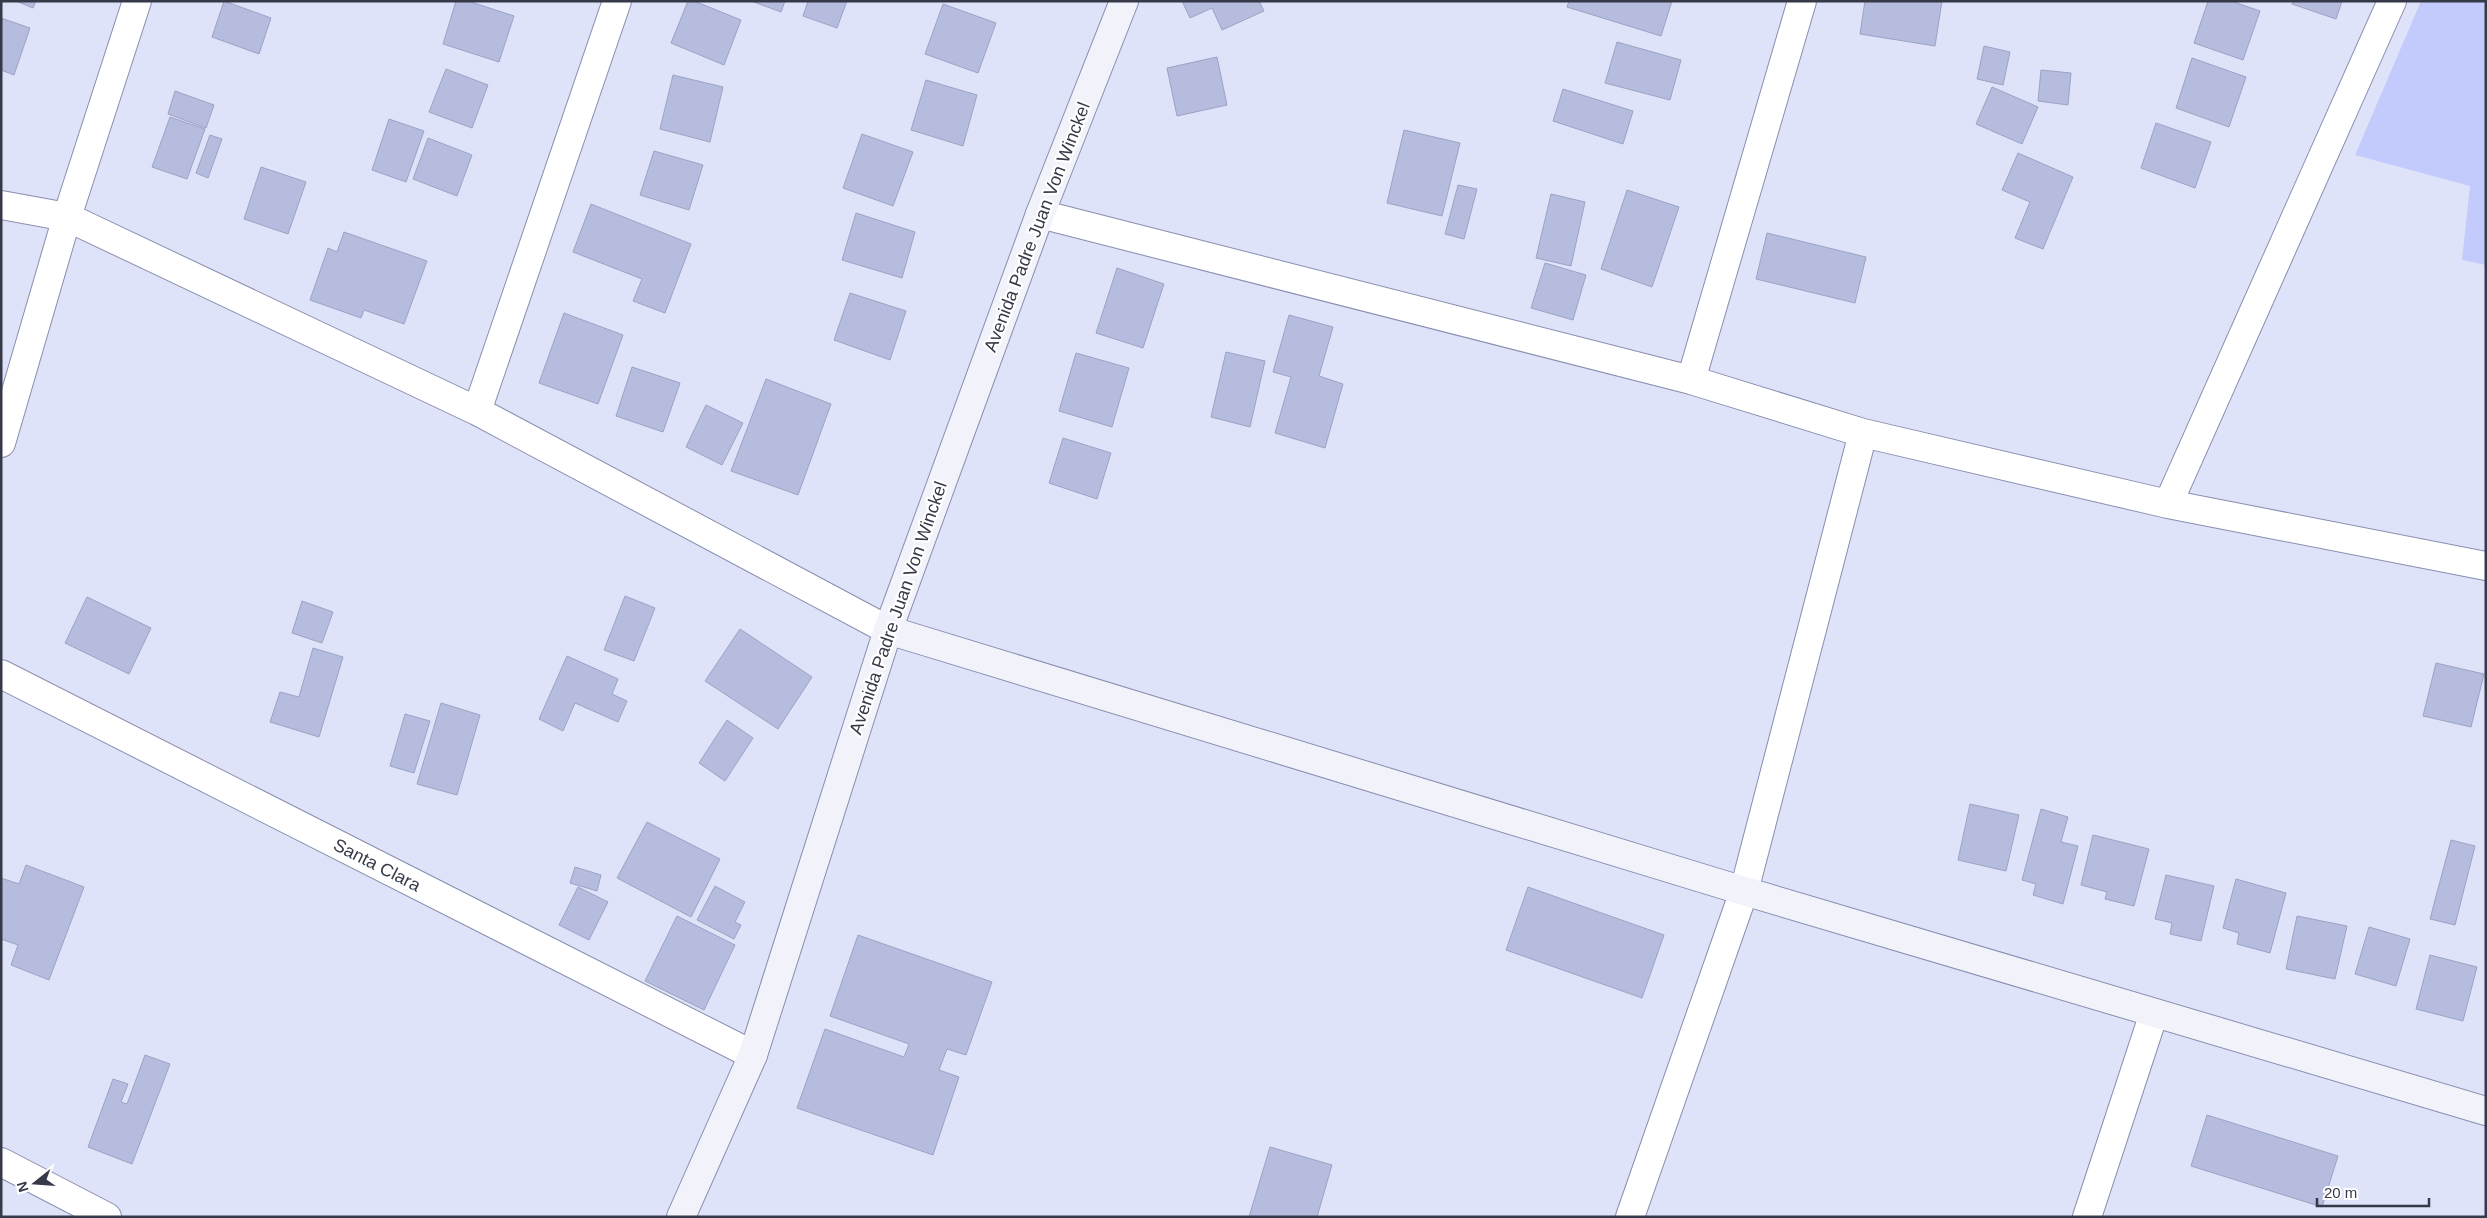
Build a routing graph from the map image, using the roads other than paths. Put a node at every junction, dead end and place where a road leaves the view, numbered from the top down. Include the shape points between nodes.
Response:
1 (138, 1) edge
2 (617, 1) edge
3 (1124, 1) edge
4 (1802, 1) edge
5 (2392, 1) edge
6 (1, 205) edge
7 (1040, 214) junction
8 (67, 217) junction
9 (1691, 380) junction
10 (477, 411) junction
11 (1863, 433) junction
12 (1, 443) edge
13 (2168, 504) junction
14 (2486, 566) edge
15 (888, 630) junction
16 (1, 674) edge
17 (1744, 891) junction
18 (2154, 1012) junction
19 (753, 1055) junction
20 (2486, 1111) edge
21 (1, 1162) edge
22 (106, 1217) edge
23 (681, 1217) edge
24 (1630, 1217) edge
25 (2087, 1217) edge

1 - 8 street
2 - 10 street
3 - 7 main road, Avenida Padre Juan Von Winckel
4 - 9 street
5 - 13 street
6 - 8 street
7 - 9 street
7 - 15 main road, Avenida Padre Juan Von Winckel
8 - 10 street
8 - 12 street
9 - 11 street
10 - 15 street
11 - 13 street
11 - 17 street
13 - 14 street
15 - 17 main road
15 - 19 main road, Avenida Padre Juan Von Winckel
16 - 19 street, Santa Clara
17 - 18 main road
17 - 24 street
18 - 20 main road
18 - 25 street
19 - 23 main road, Avenida Padre Juan Von Winckel
21 - 22 street

